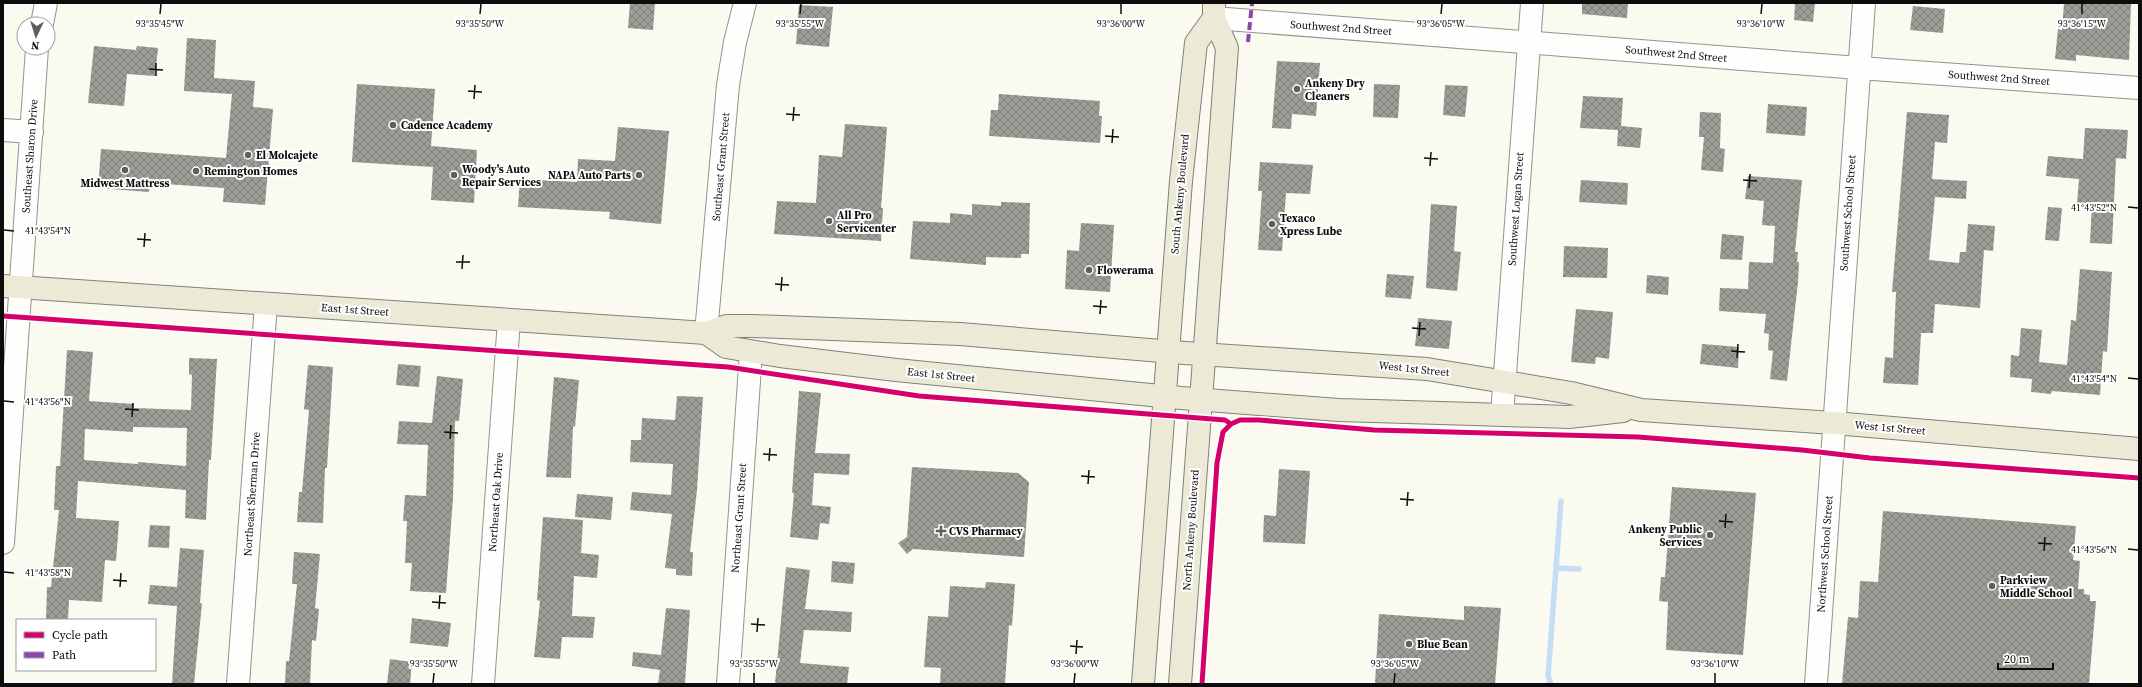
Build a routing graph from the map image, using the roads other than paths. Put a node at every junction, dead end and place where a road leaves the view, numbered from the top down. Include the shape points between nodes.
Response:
1 (46, 3) edge
2 (745, 3) edge
3 (1532, 3) edge
4 (1864, 3) edge
5 (1214, 10) edge
6 (44, 16) edge
7 (1529, 41) junction
8 (37, 56) edge
9 (1859, 68) junction
10 (2139, 88) edge
11 (3, 130) edge
12 (32, 132) junction
13 (12, 287) edge
14 (266, 304) junction
15 (509, 320) junction
16 (706, 333) junction
17 (750, 352) junction
18 (1185, 353) junction
19 (1202, 375) joint
20 (1504, 382) junction
21 (1178, 392) junction
22 (1641, 410) junction
23 (1502, 415) junction
24 (1834, 423) junction
25 (2139, 448) edge
26 (3, 543) edge
27 (238, 684) edge
28 (483, 684) edge
29 (728, 684) edge
30 (1143, 684) edge
31 (1180, 684) edge
32 (1816, 684) edge

1 - 6 street
2 - 16 street, Southeast Grant Street via 728,86
3 - 7 street, Southwest Logan Street
4 - 9 street, Southwest School Street
5 - 7 street, Southwest 2nd Street via 1270,23
5 - 18 main road, South Ankeny Boulevard via 1227,48
5 - 18 main road, South Ankeny Boulevard via 1196,43 1180,185
7 - 9 street, Southwest 2nd Street
7 - 20 street, Southwest Logan Street
8 - 12 street, Southeast Sharon Drive
9 - 10 street, Southwest 2nd Street
9 - 24 street, Southwest School Street
11 - 12 street
12 - 13 street, Southeast Sharon Drive
13 - 14 main road, East 1st Street
13 - 26 street, Southeast Sharon Drive
14 - 15 main road, East 1st Street
14 - 27 street, Northeast Sherman Drive
15 - 16 main road, East 1st Street
15 - 28 street, Northeast Oak Drive
16 - 17 main road, East 1st Street via 726,347
16 - 18 main road, East 1st Street via 727,326 844,329 960,334
17 - 21 main road, East 1st Street via 896,370
17 - 29 street, Northeast Grant Street
18 - 19 main road, South Ankeny Boulevard
18 - 20 main road, West 1st Street via 1427,369
18 - 21 main road, South Ankeny Boulevard
19 - 21 main road, North Ankeny Boulevard
20 - 22 main road, West 1st Street via 1571,393
20 - 23 street, Southwest Logan Street
21 - 23 main road, West 1st Street via 1339,410
21 - 30 main road, North Ankeny Boulevard
21 - 31 main road, North Ankeny Boulevard
22 - 23 main road, West 1st Street via 1569,417
22 - 24 main road, West 1st Street
24 - 25 main road, West 1st Street
24 - 32 street, Northwest School Street

